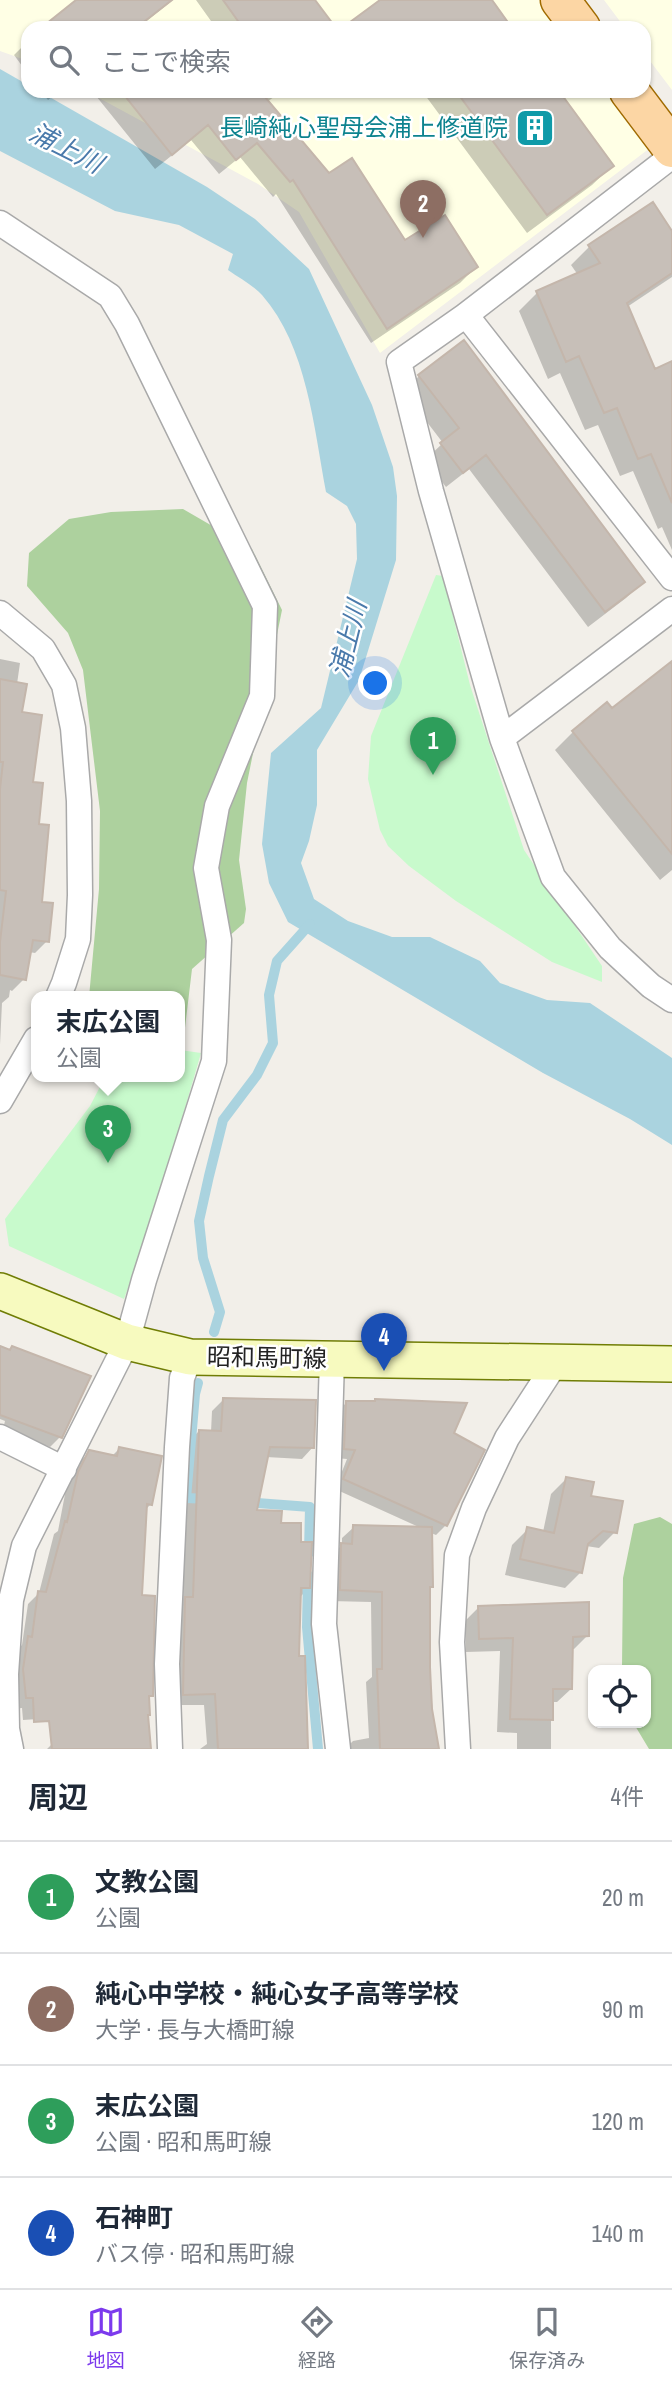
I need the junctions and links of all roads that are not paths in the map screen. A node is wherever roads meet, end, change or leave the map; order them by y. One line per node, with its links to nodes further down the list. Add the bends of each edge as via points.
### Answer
1 (560, 0): 2 (main road)
2 (576, 21)
3 (634, 98): 4 (main road)
4 (672, 148)
5 (672, 156): 7 (street)
6 (0, 223): 17 (street, via 110,296 265,606 262,695 217,806 206,868 219,940 214,1062)
7 (466, 314): 8 (street); 11 (street, via 399,362 430,491)
8 (672, 578)
9 (672, 609): 11 (street)
10 (0, 613): 12 (street, via 43,649 64,685 73,728 79,801 78,939)
11 (502, 738): 13 (street, via 553,877 610,948)
12 (61, 991)
13 (672, 1000)
14 (31, 1048): 15 (street)
15 (0, 1101)
16 (0, 1290): 17 (main road, 昭和馬町線)
17 (127, 1342): 18 (main road, 昭和馬町線); 23 (street)
18 (190, 1357): 19 (main road, 昭和馬町線); 25 (street, via 182,1378 177,1447 167,1664)
19 (332, 1359): 20 (main road, 昭和馬町線); 26 (street, via 324,1624)
20 (557, 1361): 21 (main road, 昭和馬町線); 27 (street, via 507,1438 457,1555 452,1642)
21 (672, 1364)
22 (0, 1437): 23 (street)
23 (64, 1469): 24 (street, via 24,1546 11,1600)
24 (6, 1736)
25 (170, 1749)
26 (338, 1749)
27 (458, 1749)

